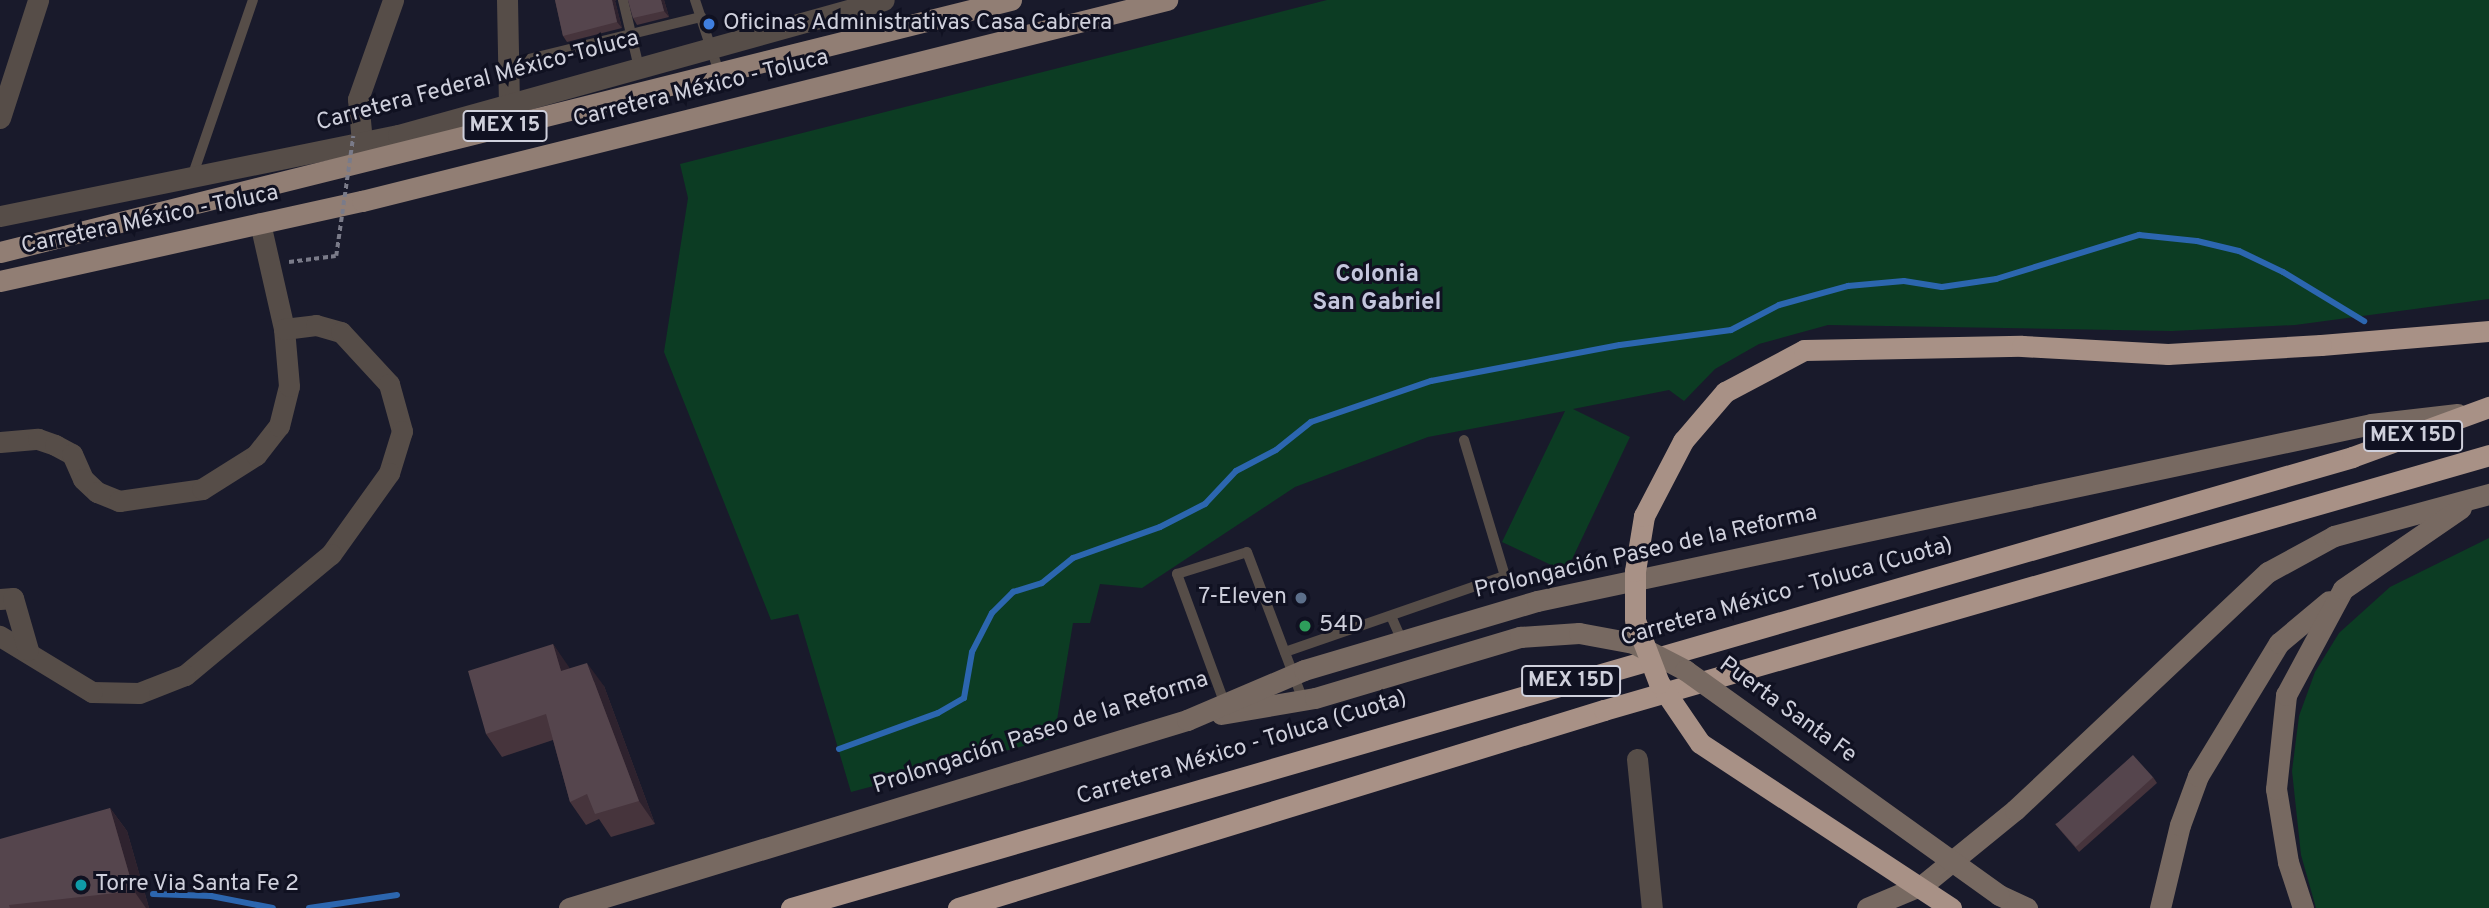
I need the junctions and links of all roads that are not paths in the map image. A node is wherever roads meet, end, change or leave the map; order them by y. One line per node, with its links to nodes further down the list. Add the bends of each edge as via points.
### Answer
1 (38, 0): 19 (street)
2 (253, 0): 21 (lane)
3 (393, 0): 20 (street, via 358,99)
4 (507, 0): 14 (street)
5 (622, 0): 12 (lane)
6 (695, 0): 11 (lane)
7 (884, 0): 10 (street, Carretera Federal México-Toluca)
8 (1011, 0): 16 (main road, Carretera México - Toluca / MEX 15)
9 (1167, 0): 23 (main road, Carretera México - Toluca / MEX 15)
10 (840, 7): 13 (street, Carretera Federal México-Toluca)
11 (701, 16): 12 (lane); 13 (lane)
12 (632, 36): 14 (lane); 15 (lane)
13 (712, 48): 15 (street, Carretera Federal México-Toluca); 16 (lane)
14 (509, 64): 18 (street)
15 (639, 68): 17 (lane); 18 (street, Carretera Federal México-Toluca)
16 (719, 72): 17 (main road, Carretera México - Toluca / MEX 15)
17 (646, 90): 24 (main road, Carretera México - Toluca / MEX 15)
18 (509, 104): 20 (street, Carretera Federal México-Toluca)
19 (0, 118)
20 (357, 139): 21 (street, Carretera Federal México-Toluca)
21 (192, 177): 22 (street, Carretera Federal México-Toluca)
22 (0, 216)
23 (261, 223): 25 (main road, Carretera México - Toluca / MEX 15); 26 (street)
24 (0, 252)
25 (0, 281)
26 (284, 329): 30 (street, via 289,386 279,425 256,455 202,489 119,501 90,486 72,454 55,444 38,439); 38 (street, via 316,325 341,332 389,384 402,431 389,473 331,554 185,675 139,693 92,692)
27 (2489, 331): 49 (highway, bridge, via 2168,354 2022,346 1804,350 1725,392 1683,441 1644,516 1635,570 1635,620 1659,683 1700,743)
28 (2481, 410): 37 (main road, Prolongación Paseo de la Reforma, via 2371,424 1678,570 1537,601); 45 (highway, Carretera México - Toluca (Cuota) / MEX 15D, via 2313,469)
29 (1464, 440): 35 (lane, via 1506,576)
30 (0, 442)
31 (2489, 455): 46 (highway, MEX 15D, via 1604,710)
32 (2482, 496): 33 (main road); 48 (main road, via 2334,536 2268,572 2015,810 1924,884)
33 (2343, 589): 51 (main road, via 2279,643 2228,723 2198,776 2180,825); 52 (main road, via 2286,695 2276,789 2288,862)
34 (0, 599): 38 (street, via 13,598)
35 (1391, 615): 37 (lane); 39 (lane)
36 (0, 636): 38 (street)
37 (1402, 641): 40 (main road, Prolongación Paseo de la Reforma)
38 (28, 650)
39 (1285, 652): 40 (lane); 42 (lane, via 1247,552 1177,574)
40 (1294, 674): 41 (lane); 42 (main road, Prolongación Paseo de la Reforma)
41 (1303, 700): 42 (main road, Puerta Santa Fe); 50 (main road, Puerta Santa Fe, bridge, via 1520,637 1579,633 1633,643 1685,670 1999,895)
42 (1226, 708): 44 (main road, Prolongación Paseo de la Reforma)
43 (1637, 759): 47 (street)
44 (569, 908)
45 (791, 908)
46 (958, 908)
47 (1652, 908)
48 (1867, 908)
49 (1951, 908)
50 (2027, 908)
51 (2160, 908)
52 (2303, 908)

